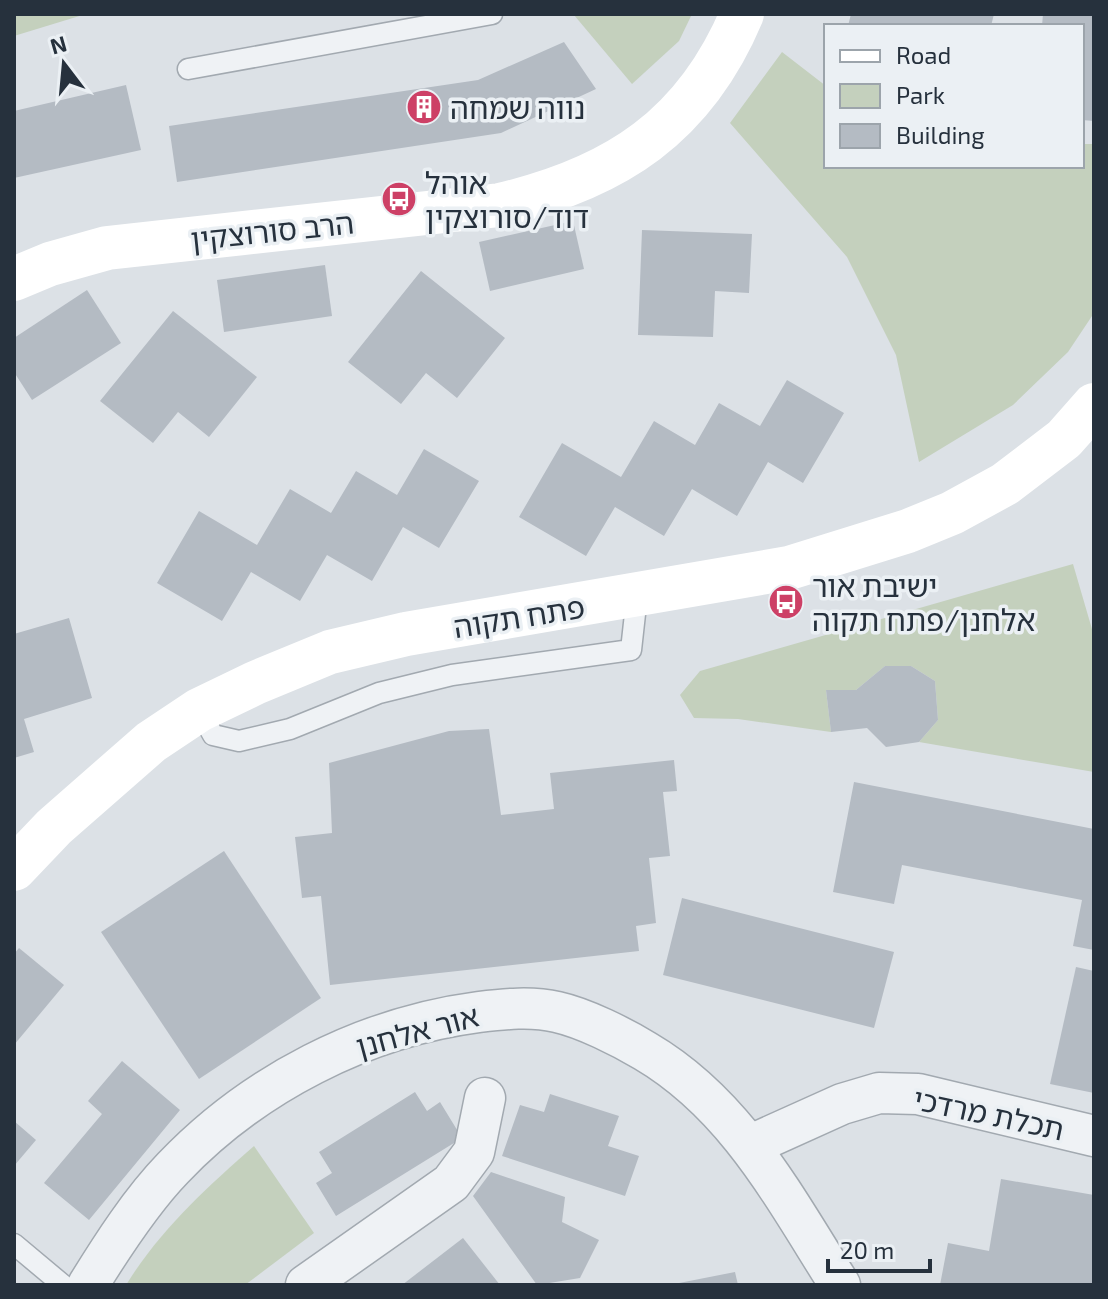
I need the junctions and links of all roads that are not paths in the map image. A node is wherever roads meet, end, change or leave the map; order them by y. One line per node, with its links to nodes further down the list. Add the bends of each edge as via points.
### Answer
1 (492, 14): 3 (lane)
2 (742, 14): 4 (street, הרב סורוצקין, via 692,102 638,149 543,195 500,205 107,248)
3 (188, 69)
4 (14, 279)
5 (1094, 405): 6 (street, פתח תקוה, via 1064,439 1005,484 908,531 789,568 406,634 330,652 199,710 151,742)
6 (14, 869)
7 (485, 1098): 13 (street, via 474,1152 451,1183)
8 (1094, 1136): 9 (street, תכלת מרדכי, via 918,1094 879,1093)
9 (751, 1145): 12 (street, אור אלחנן, via 695,1088 646,1052 603,1031 558,1012 515,1008 456,1015 340,1051 274,1086 216,1127 171,1169); 14 (street, אור אלחנן)
10 (14, 1244): 11 (lane)
11 (63, 1285)
12 (88, 1285)
13 (306, 1285)
14 (840, 1285)

